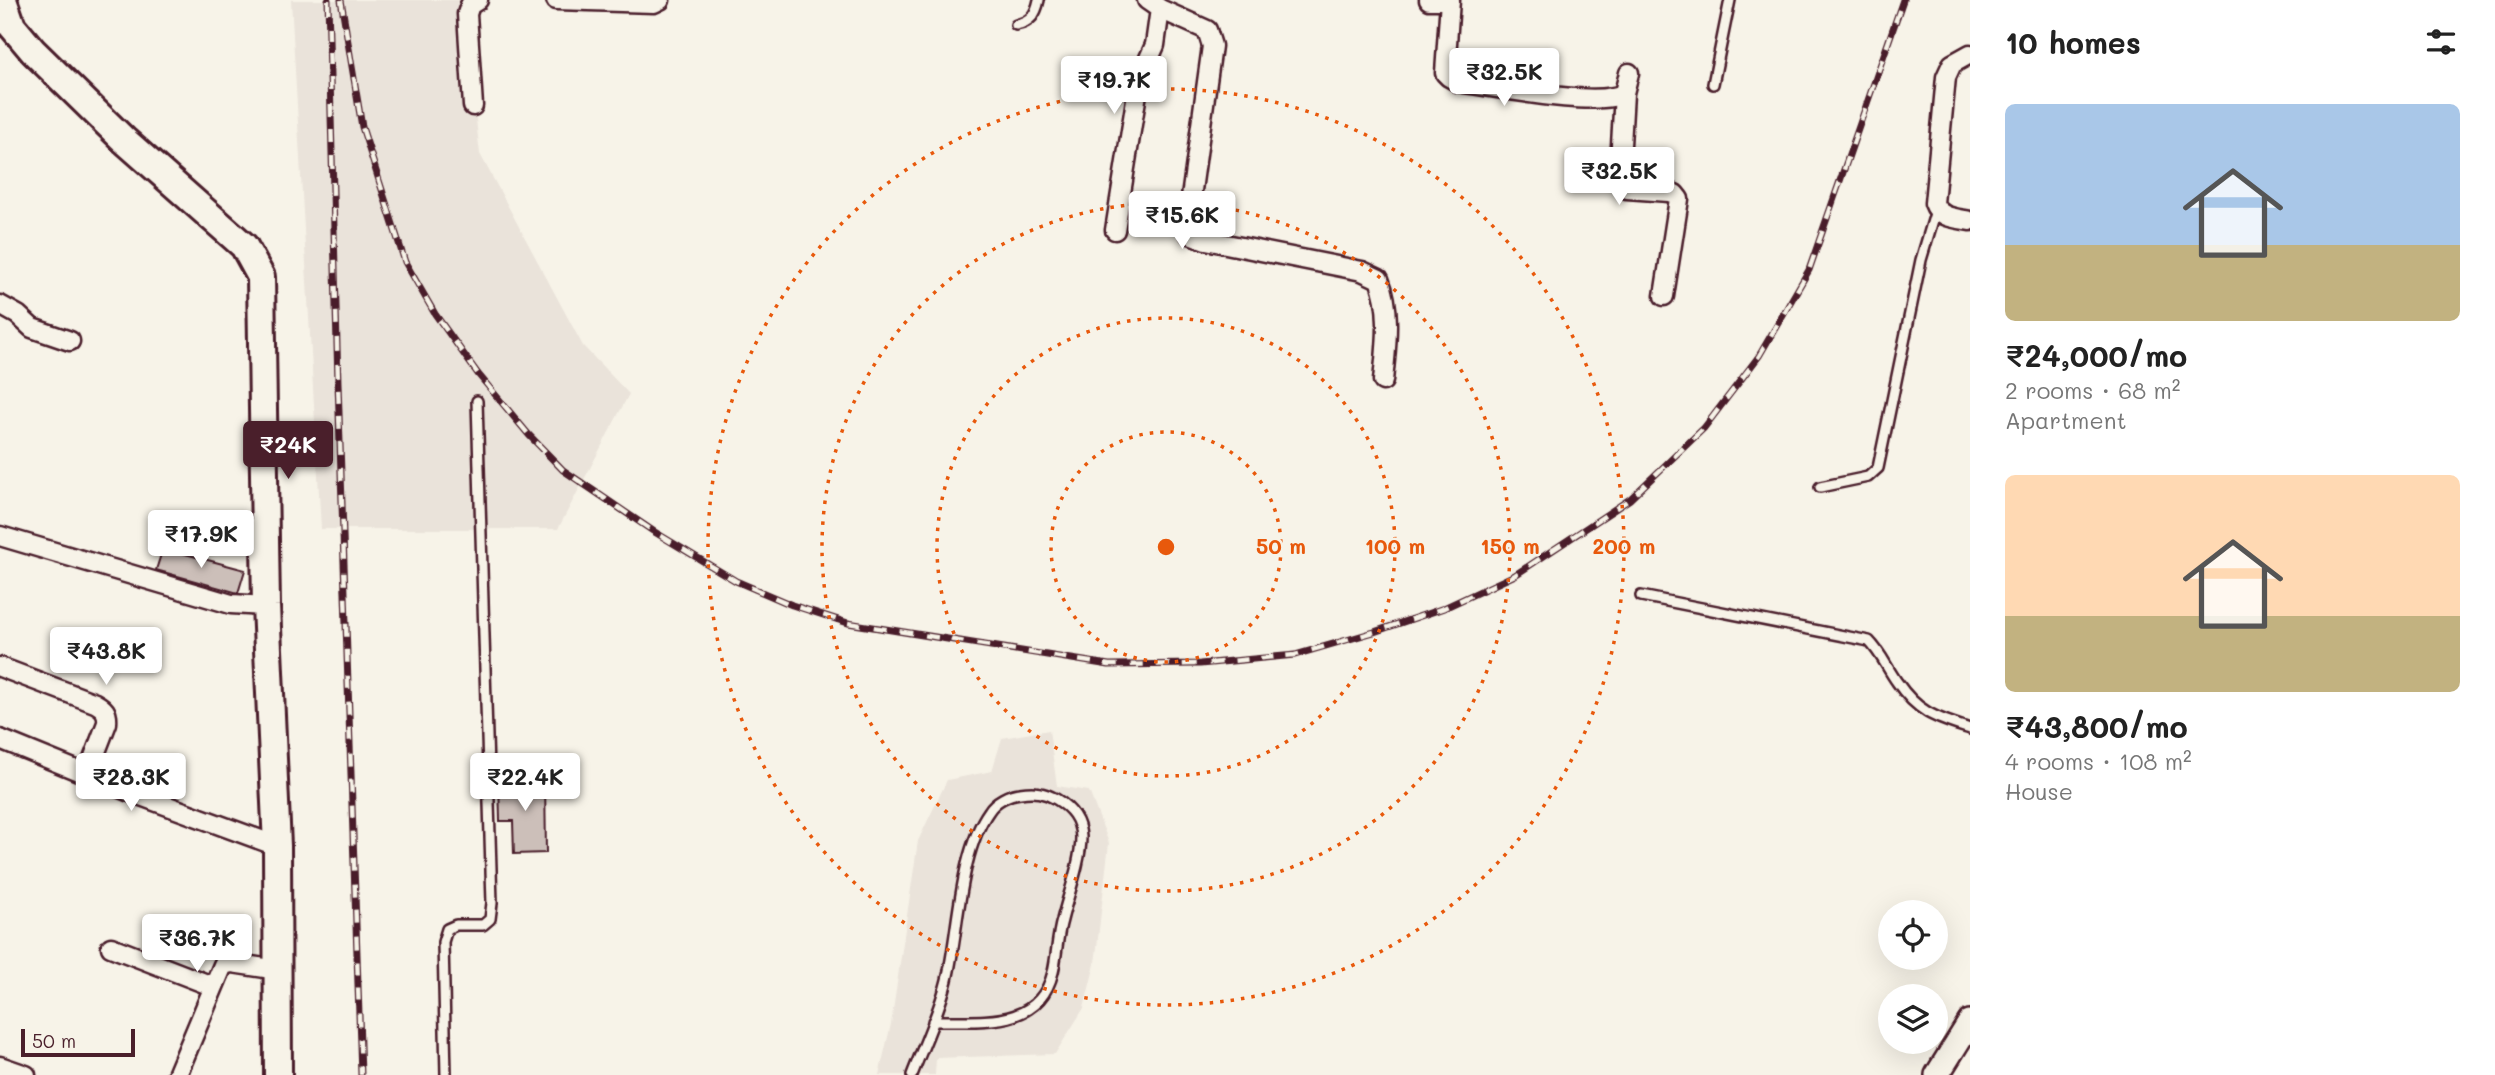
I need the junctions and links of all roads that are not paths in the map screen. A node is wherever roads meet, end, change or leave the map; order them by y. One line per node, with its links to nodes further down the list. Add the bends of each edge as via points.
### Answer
1 (3, 0): 28 (main road, via 12,26 33,51 124,140 244,246 261,277)
2 (478, 0): 16 (street, via 467,9)
3 (556, 0): 4 (street)
4 (660, 0)
5 (1039, 0): 11 (lane, via 1032,18)
6 (1429, 0): 7 (street)
7 (1441, 0)
8 (1450, 0): 15 (street, via 1446,73 1458,82 1564,97 1610,98)
9 (1730, 0): 14 (lane)
10 (1154, 4): 19 (street, via 1155,45 1139,81); 23 (street, via 1207,30 1212,46 1188,219 1191,234 1362,271 1379,279 1387,322)
11 (1016, 25)
12 (1970, 54): 17 (street, via 1952,64 1946,77)
13 (1629, 73): 15 (street)
14 (1713, 84)
15 (1624, 93): 20 (street, via 1622,186 1670,192 1679,199)
16 (473, 106)
17 (1936, 210): 18 (street); 25 (lane, via 1921,260 1878,468 1868,477)
18 (1970, 221)
19 (1115, 230)
20 (1664, 296)
21 (0, 305): 22 (street, via 32,328)
22 (70, 341)
23 (1384, 381)
24 (477, 401): 43 (lane, via 492,903 490,919 484,925 456,925 447,929 443,943)
25 (1820, 487)
26 (0, 536): 28 (street, via 231,604)
27 (1641, 596): 30 (lane, via 1869,641 1918,708)
28 (266, 606): 33 (main road)
29 (0, 667): 32 (street, via 105,710 107,723)
30 (1970, 729)
31 (0, 739): 32 (street)
32 (87, 775): 33 (street)
33 (277, 846): 35 (main road)
34 (111, 947): 36 (street)
35 (278, 970): 36 (street, via 227,963); 42 (main road)
36 (212, 986): 41 (street)
37 (933, 1021): 37 (lane, via 1013,1016 1027,1012 1043,997 1053,973 1081,842 1075,815 1048,794 1015,793 989,811 970,852 951,962); 44 (lane)
38 (1970, 1022): 45 (street)
39 (0, 1066): 40 (street)
40 (26, 1075)
41 (177, 1075)
42 (278, 1075)
43 (446, 1075)
44 (912, 1075)
45 (1937, 1075)

